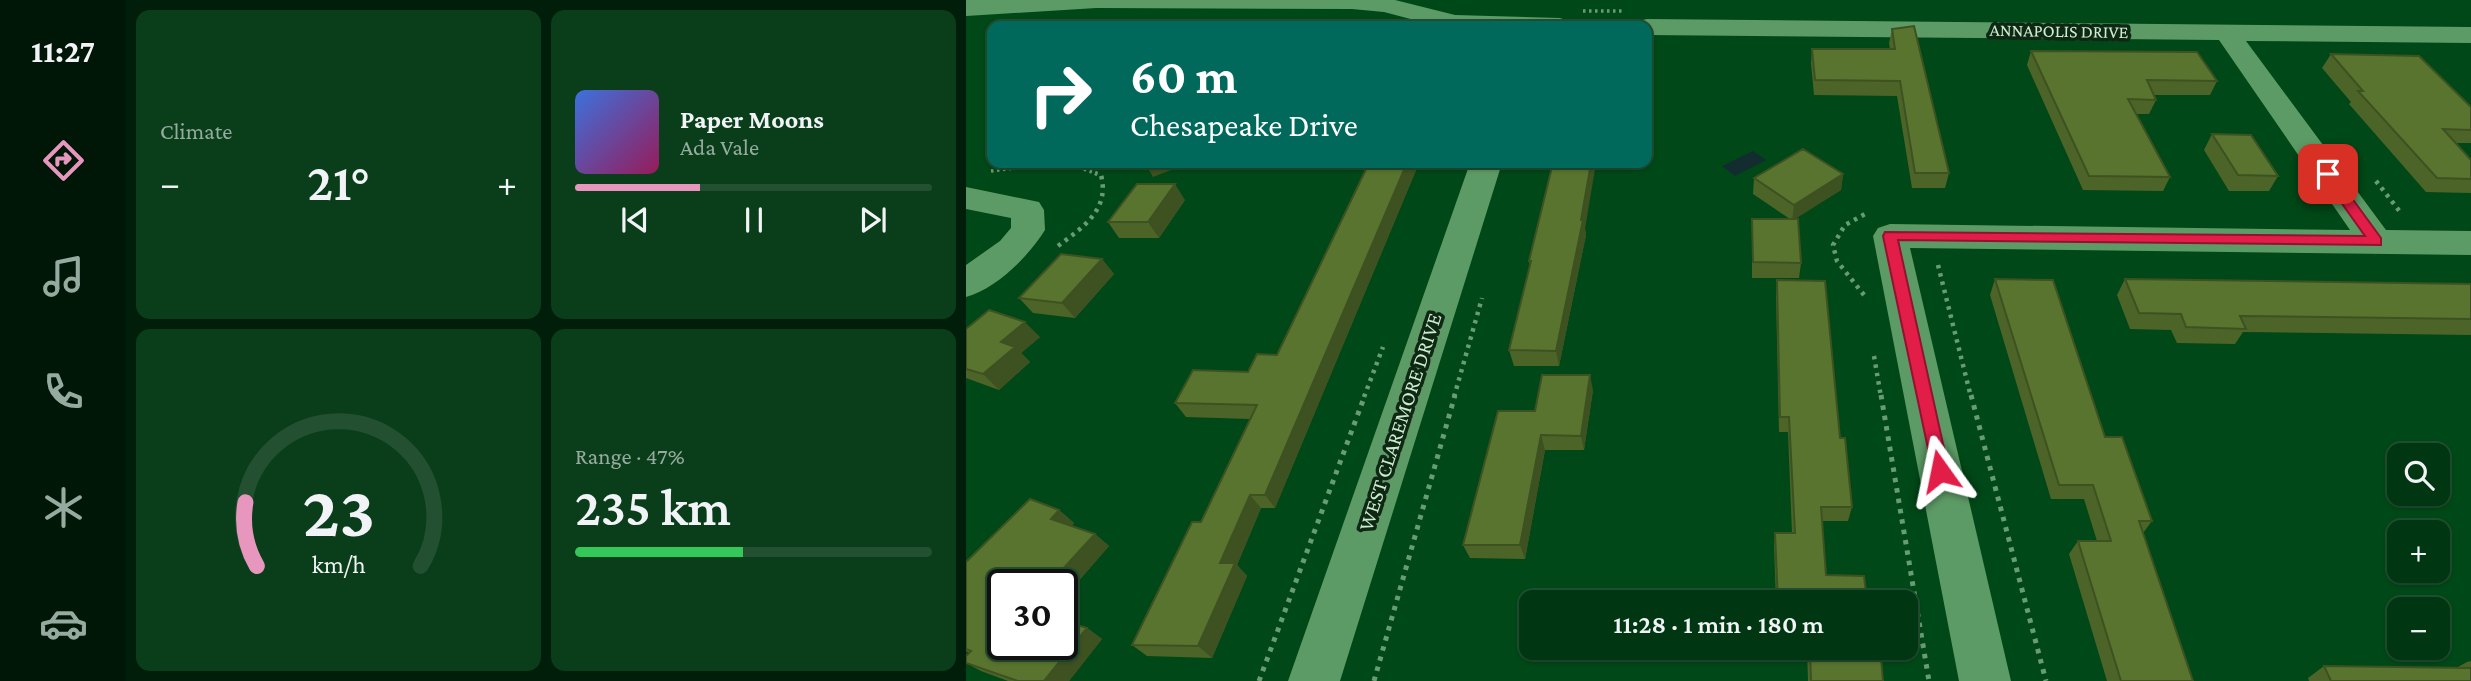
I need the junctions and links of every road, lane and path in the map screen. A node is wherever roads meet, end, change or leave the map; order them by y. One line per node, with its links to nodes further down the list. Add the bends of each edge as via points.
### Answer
1 (1540, 0): 4 (street)
2 (966, 8): 3 (street, via 1096,1 1352,2 1385,5)
3 (1447, 21)
4 (1533, 21)
5 (1652, 27): 6 (street, ANNAPOLIS DRIVE)
6 (2226, 33): 7 (street, ANNAPOLIS DRIVE); 14 (street)
7 (2471, 35)
8 (1016, 168): 10 (path)
9 (1484, 168): 21 (street, WEST CLAREMORE DRIVE)
10 (985, 172)
11 (2370, 173): 13 (path)
12 (966, 198): 17 (street, via 1027,210 1028,230 1012,249)
13 (2403, 215)
14 (2376, 241): 15 (street); 23 (street, via 1890,236)
15 (2471, 243)
16 (1951, 263): 24 (path, via 1938,262)
17 (966, 284)
18 (1483, 296): 22 (path)
19 (1384, 344): 20 (path)
20 (1259, 681)
21 (1314, 681)
22 (1374, 681)
23 (1985, 681)
24 (2046, 681)

